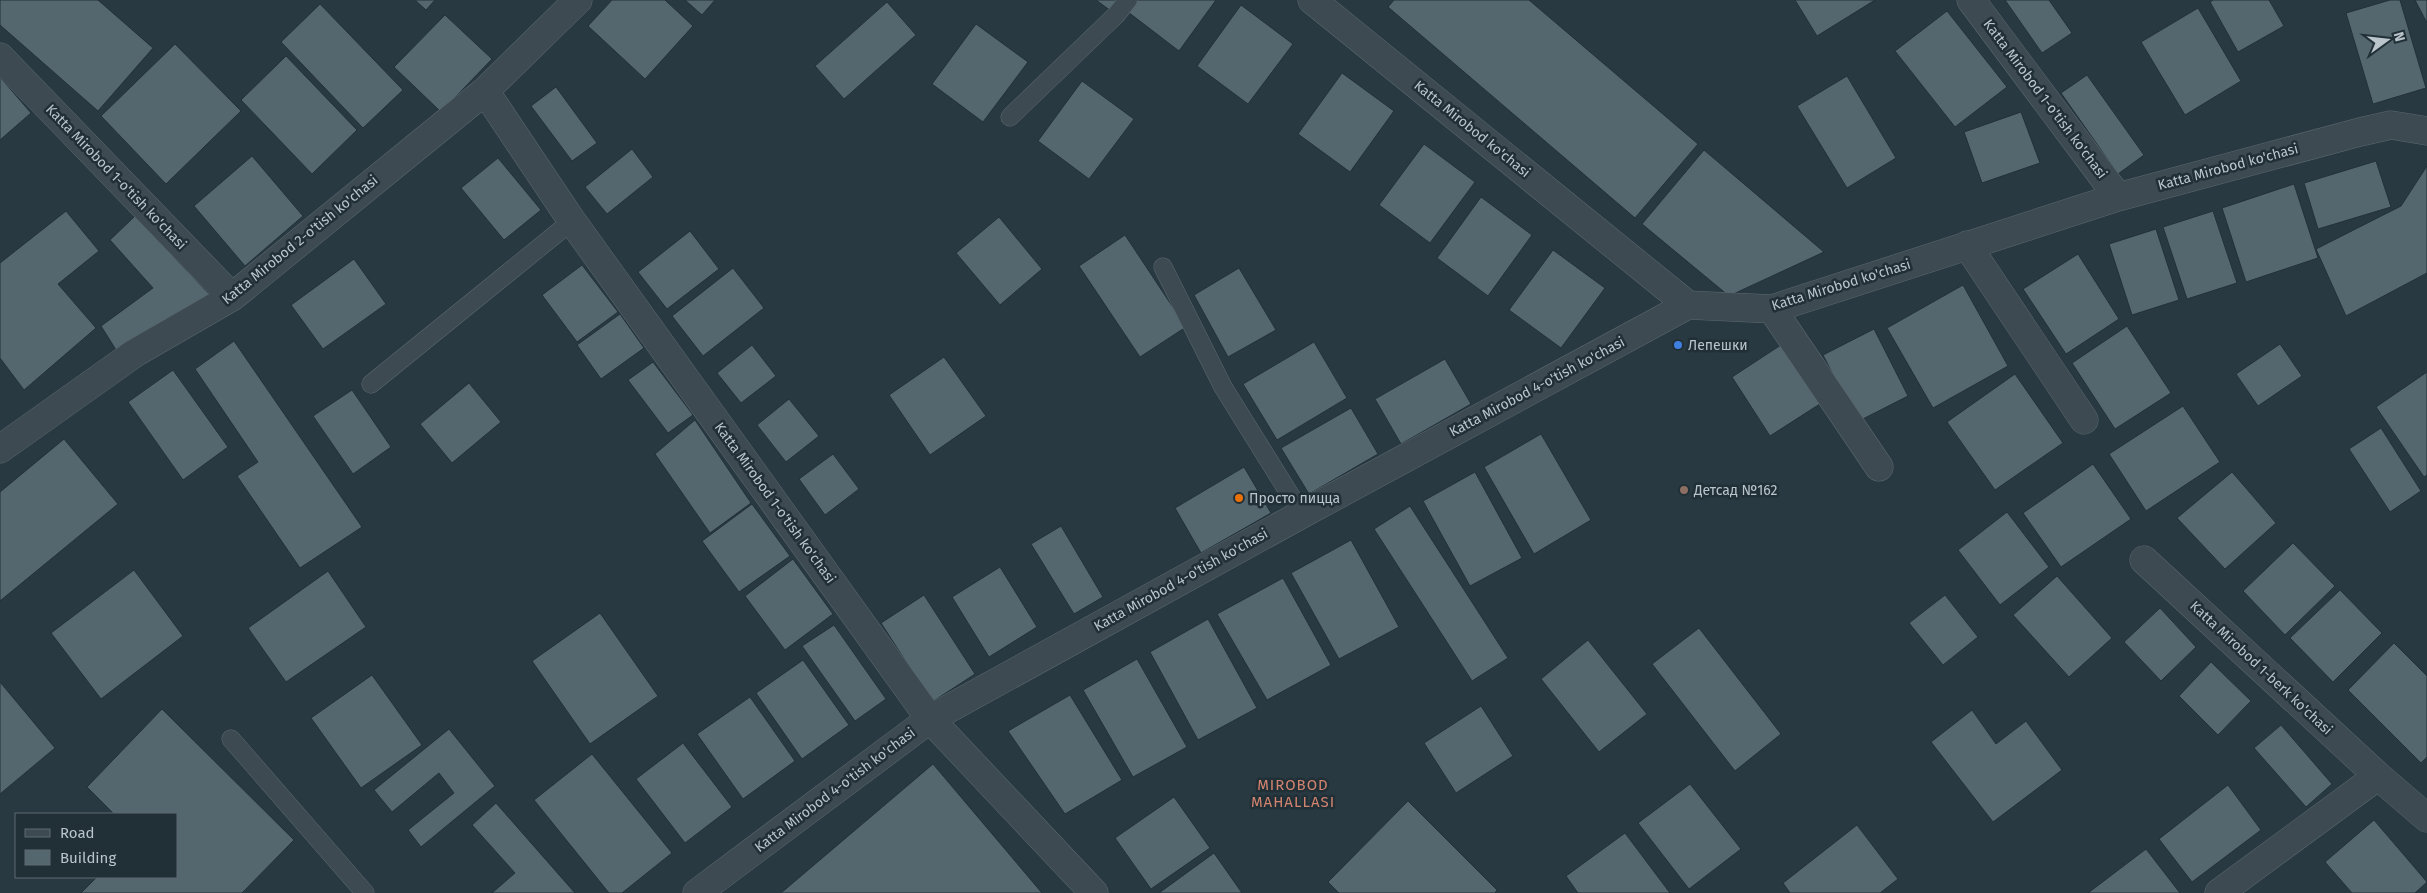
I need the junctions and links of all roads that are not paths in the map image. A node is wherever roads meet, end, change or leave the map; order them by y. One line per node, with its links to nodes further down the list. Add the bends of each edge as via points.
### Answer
1 (578, 0): 6 (street, Katta Mirobod 2-o'tish ko'chasi)
2 (1128, 0): 7 (lane)
3 (1312, 0): 14 (street, Katta Mirobod ko'chasi)
4 (1971, 0): 9 (street, Katta Mirobod 1-o'tish ko'chasi)
5 (0, 57): 13 (street, Katta Mirobod 1-o'tish ko'chasi)
6 (485, 90): 10 (street, Katta Mirobod 1-o'tish ko'chasi); 13 (street, Katta Mirobod 2-o'tish ko'chasi)
7 (1010, 117)
8 (2427, 131): 9 (street, Katta Mirobod ko'chasi, via 2391,126 2360,132)
9 (2118, 197): 11 (street, Katta Mirobod ko'chasi)
10 (572, 221): 16 (lane); 22 (street, Katta Mirobod 1-o'tish ko'chasi)
11 (1967, 245): 15 (street, Katta Mirobod ko'chasi); 17 (street)
12 (1163, 267): 20 (lane, via 1223,387)
13 (232, 297): 18 (street, Katta Mirobod 2-o'tish ko'chasi, via 135,353)
14 (1688, 305): 15 (street, Katta Mirobod ko'chasi); 20 (street, Katta Mirobod 4-o'tish ko'chasi)
15 (1772, 310): 19 (street)
16 (371, 384)
17 (2084, 420)
18 (0, 449)
19 (1878, 467)
20 (1302, 514): 22 (street, Katta Mirobod 4-o'tish ko'chasi)
21 (2144, 560): 24 (street, Katta Mirobod 1-berk ko'chasi)
22 (930, 719): 27 (street, Katta Mirobod 4-o'tish ko'chasi); 28 (street, Katta Mirobod 1-o'tish ko'chasi)
23 (231, 739): 26 (lane)
24 (2378, 776): 25 (street, Katta Mirobod 1-berk ko'chasi); 29 (street)
25 (2427, 818)
26 (365, 893)
27 (697, 893)
28 (1094, 893)
29 (2219, 893)

